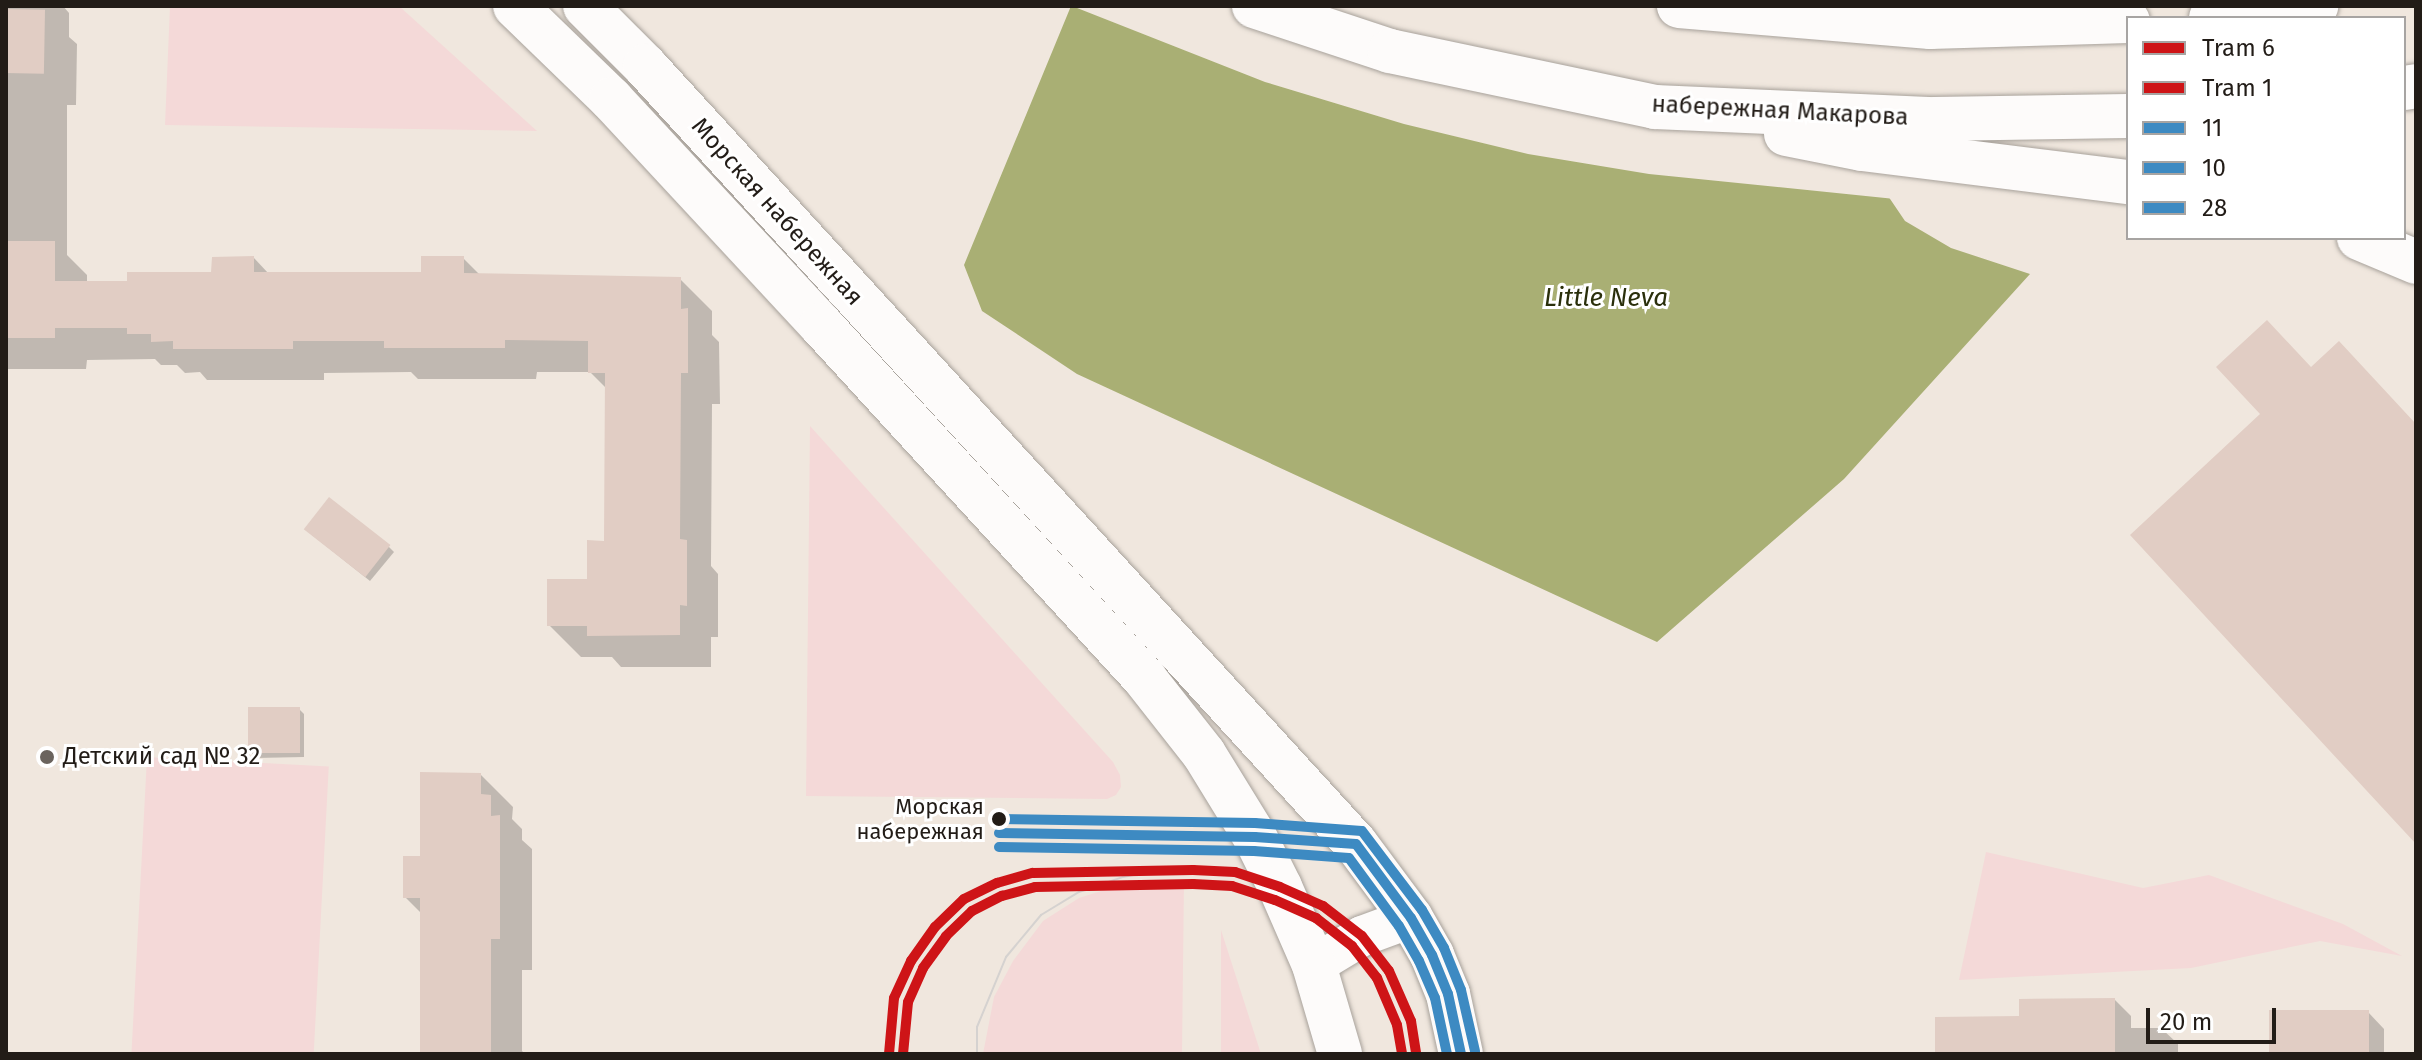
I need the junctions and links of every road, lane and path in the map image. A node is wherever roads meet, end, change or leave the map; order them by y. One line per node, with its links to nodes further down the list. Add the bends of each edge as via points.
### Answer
1 (515, 6): 14 (main road, Морская набережная, via 611,99 1145,679 1204,754 1255,837)
2 (585, 6): 13 (main road, Морская набережная, via 1356,844)
3 (1254, 6): 8 (main road, набережная Макарова, via 1390,51)
4 (1679, 6): 7 (main road, via 1930,27)
5 (2316, 6): 6 (main road)
6 (2228, 16)
7 (2126, 21)
8 (1655, 107): 9 (main road, набережная Макарова, via 1934,119); 10 (main road, via 1862,149)
9 (2126, 116)
10 (2126, 182)
11 (2364, 240): 12 (main road)
12 (2416, 262)
13 (1411, 918): 14 (street, via 1362,936); 16 (main road, Морская набережная, via 1448,994)
14 (1314, 965): 15 (main road, Морская набережная)
15 (1340, 1054)
16 (1461, 1054)

